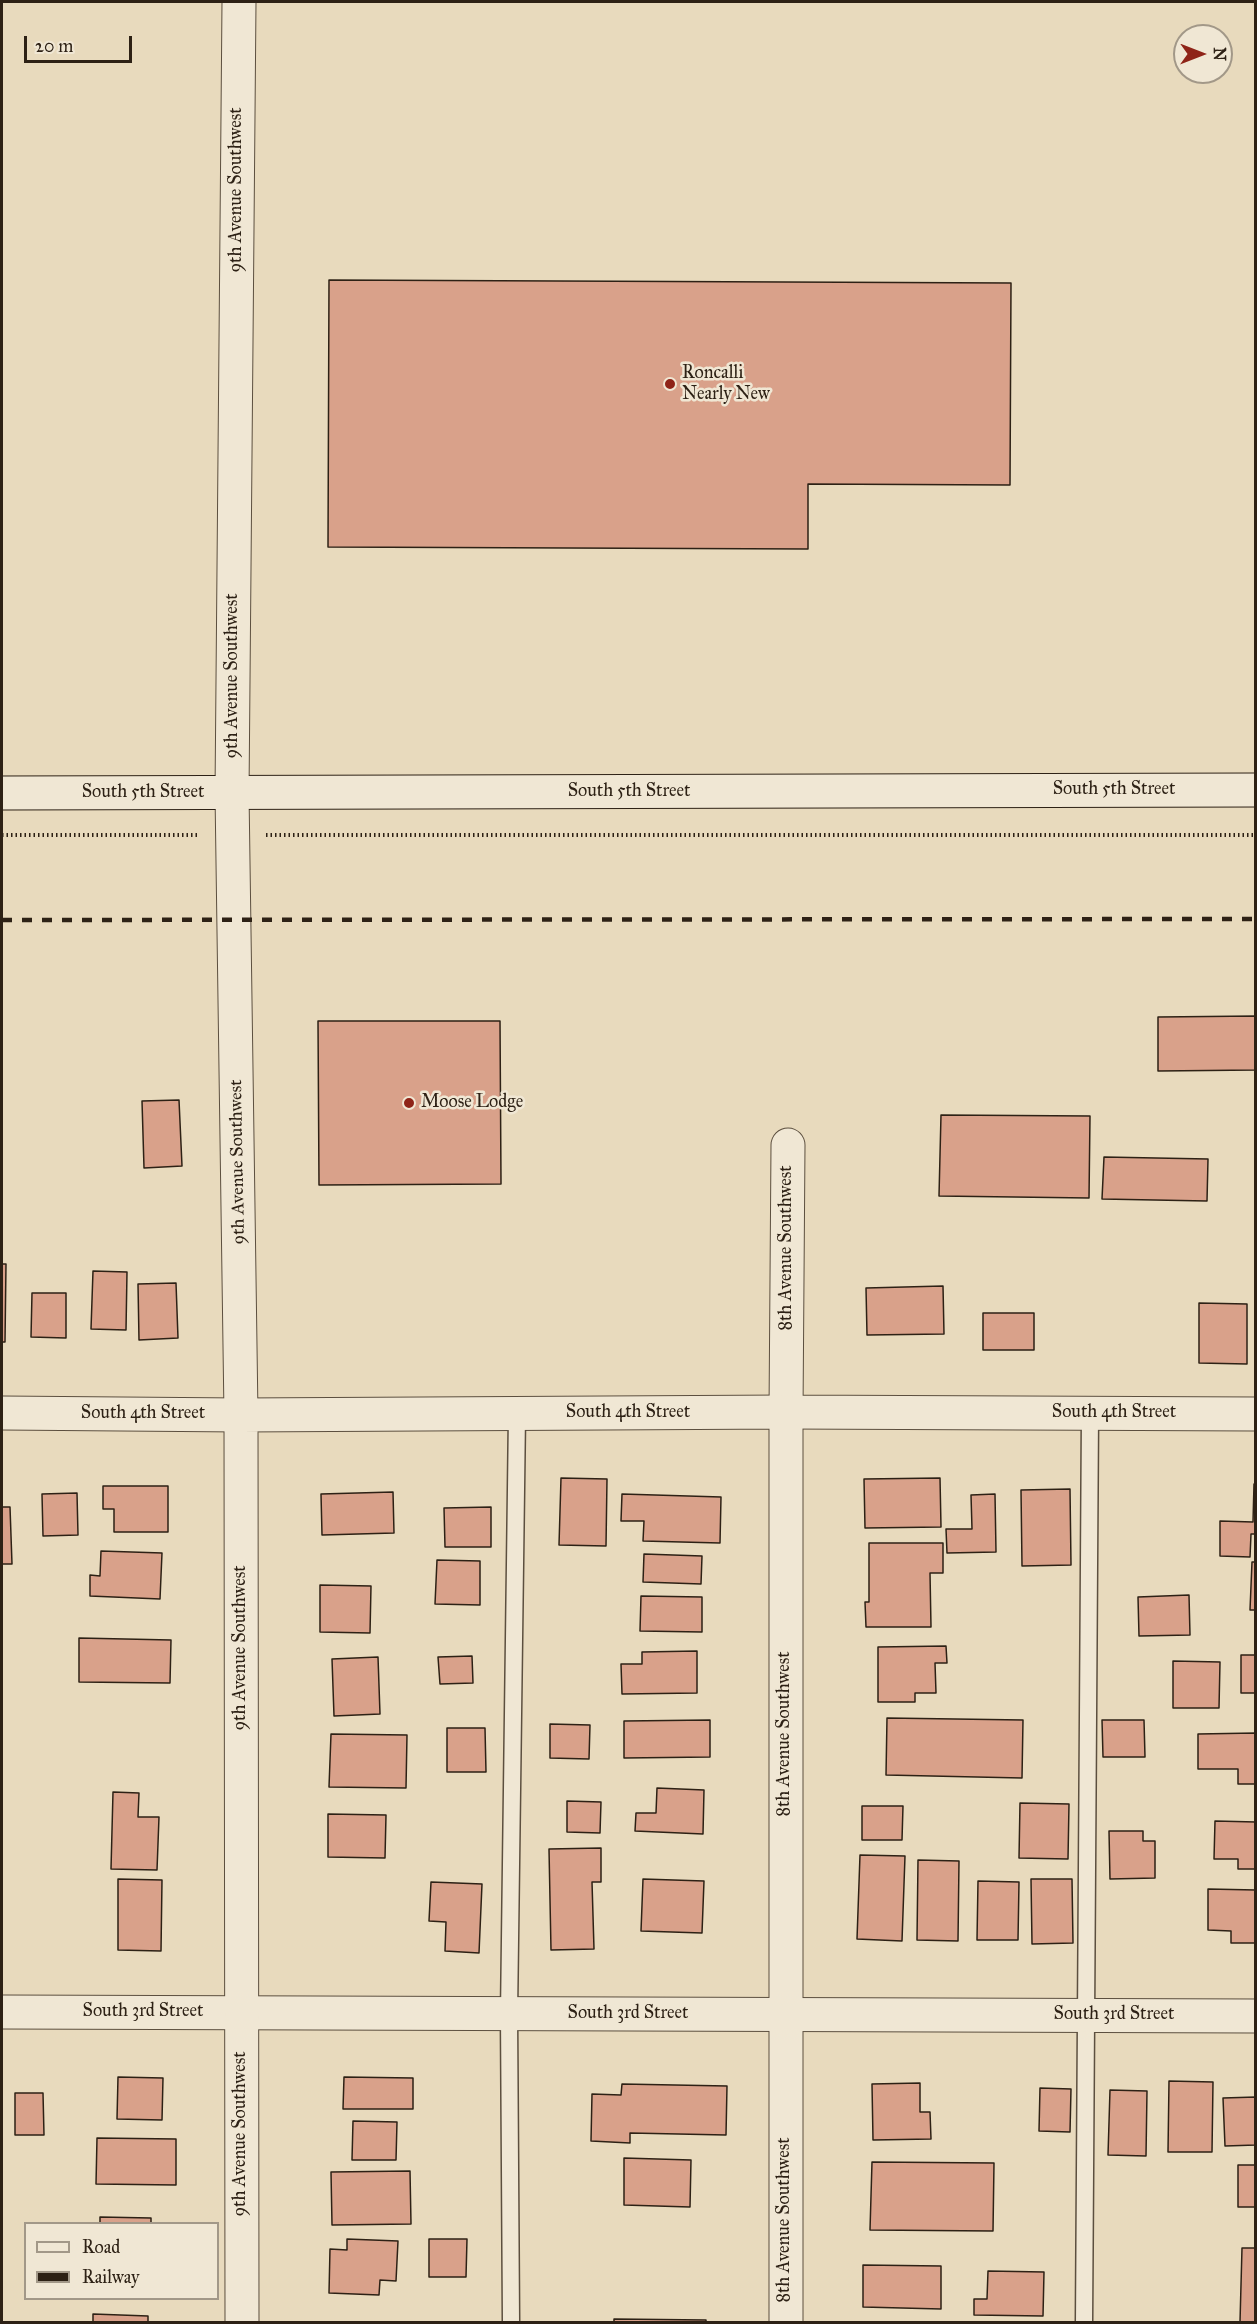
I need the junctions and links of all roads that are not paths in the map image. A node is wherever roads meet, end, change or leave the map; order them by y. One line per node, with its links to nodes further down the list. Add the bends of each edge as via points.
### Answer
1 (238, 2): 4 (street, 9th Avenue Southwest)
2 (1256, 790): 4 (street, South 5th Street)
3 (2, 793): 4 (street, South 5th Street)
4 (232, 793): 11 (street, 9th Avenue Southwest)
5 (788, 1145): 6 (street, 8th Avenue Southwest)
6 (786, 1412): 8 (street, South 4th Street); 9 (street, South 4th Street); 15 (street, 8th Avenue Southwest)
7 (2, 1413): 11 (street, South 4th Street)
8 (1090, 1413): 10 (street, South 4th Street); 16 (lane)
9 (517, 1414): 11 (street, South 4th Street); 14 (lane)
10 (1256, 1414)
11 (241, 1415): 13 (street, 9th Avenue Southwest)
12 (2, 2012): 13 (street, South 3rd Street)
13 (241, 2012): 14 (street, South 3rd Street); 18 (street, 9th Avenue Southwest)
14 (509, 2014): 15 (street, South 3rd Street); 19 (lane)
15 (785, 2015): 16 (street, South 3rd Street); 20 (street, 8th Avenue Southwest)
16 (1086, 2015): 17 (street, South 3rd Street); 21 (lane)
17 (1256, 2016)
18 (242, 2322)
19 (511, 2322)
20 (786, 2322)
21 (1084, 2322)

